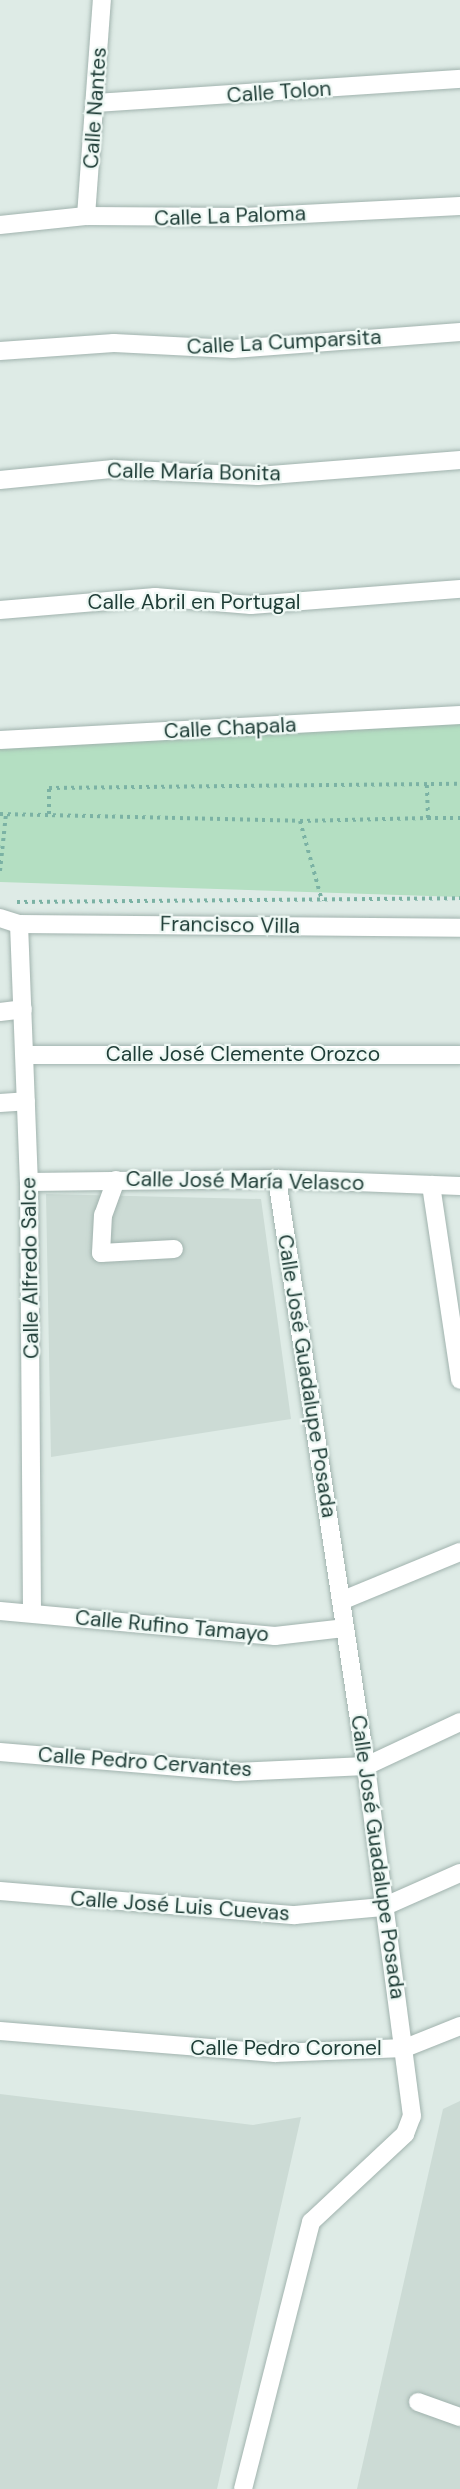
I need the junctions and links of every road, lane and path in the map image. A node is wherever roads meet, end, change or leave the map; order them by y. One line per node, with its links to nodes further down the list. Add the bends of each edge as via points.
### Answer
1 (102, 0): 3 (street, Calle Nantes)
2 (460, 79): 3 (street, Calle Tolon)
3 (97, 103): 5 (street, Calle Nantes)
4 (460, 206): 5 (street, Calle La Paloma, via 244,218)
5 (86, 216): 6 (street, Calle La Paloma)
6 (0, 225)
7 (460, 332): 8 (street, Calle La Cumparsita, via 232,349 114,343)
8 (0, 351)
9 (460, 460): 10 (street, Calle María Bonita, via 258,476 113,469)
10 (0, 480)
11 (460, 589): 12 (street, Calle Abril en Portugal, via 251,605 155,597)
12 (0, 610)
13 (460, 715): 14 (street, Calle Chapala)
14 (0, 740)
15 (460, 783): 16 (path)
16 (427, 784): 19 (path, via 49,788); 20 (path)
17 (0, 814): 18 (path)
18 (6, 814): 19 (path); 23 (path)
19 (49, 814): 22 (path)
20 (428, 818): 21 (path); 22 (path)
21 (460, 818)
22 (300, 821): 26 (path)
23 (0, 871)
24 (460, 898): 26 (path)
25 (12, 902): 26 (path)
26 (322, 902)
27 (0, 918): 28 (street, Francisco Villa)
28 (19, 924): 29 (street, Francisco Villa); 30 (street, Calle Alfredo Salce)
29 (460, 928)
30 (23, 1009): 31 (street); 32 (street, Calle Alfredo Salce)
31 (0, 1012)
32 (25, 1055): 33 (street, Calle José Clemente Orozco); 34 (street, Calle Alfredo Salce)
33 (460, 1055)
34 (26, 1101): 35 (street); 38 (street, Calle Alfredo Salce)
35 (0, 1103)
36 (277, 1179): 37 (street, Calle José María Velasco); 39 (street, Calle José María Velasco); 44 (street, Calle José Guadalupe Posada)
37 (116, 1180): 38 (street, Calle José María Velasco); 41 (street, via 103,1215 101,1253)
38 (29, 1182): 46 (street, Calle Alfredo Salce)
39 (431, 1185): 40 (street, Calle José María Velasco); 42 (street)
40 (460, 1186)
41 (174, 1249)
42 (460, 1373)
43 (460, 1552): 44 (street)
44 (341, 1601): 47 (street, Calle José Guadalupe Posada)
45 (0, 1611): 46 (street, Calle Rufino Tamayo)
46 (32, 1611): 47 (street, Calle Rufino Tamayo, via 255,1635)
47 (344, 1628): 50 (street, Calle José Guadalupe Posada)
48 (460, 1722): 50 (street, Calle Pedro Cervantes)
49 (0, 1752): 50 (street, Calle Pedro Cervantes, via 236,1772)
50 (366, 1766): 53 (street, Calle José Guadalupe Posada)
51 (460, 1873): 53 (street, Calle José Luis Cuevas)
52 (0, 1891): 53 (street, Calle José Luis Cuevas, via 263,1915)
53 (383, 1907): 56 (street, Calle José Guadalupe Posada)
54 (460, 2026): 56 (street, Calle Pedro Coronel)
55 (0, 2031): 56 (street, Calle Pedro Coronel, via 228,2052)
56 (405, 2048): 59 (street, Calle José Guadalupe Posada, via 408,2128 311,2222)
57 (418, 2402): 58 (street)
58 (460, 2417)
59 (243, 2489)

